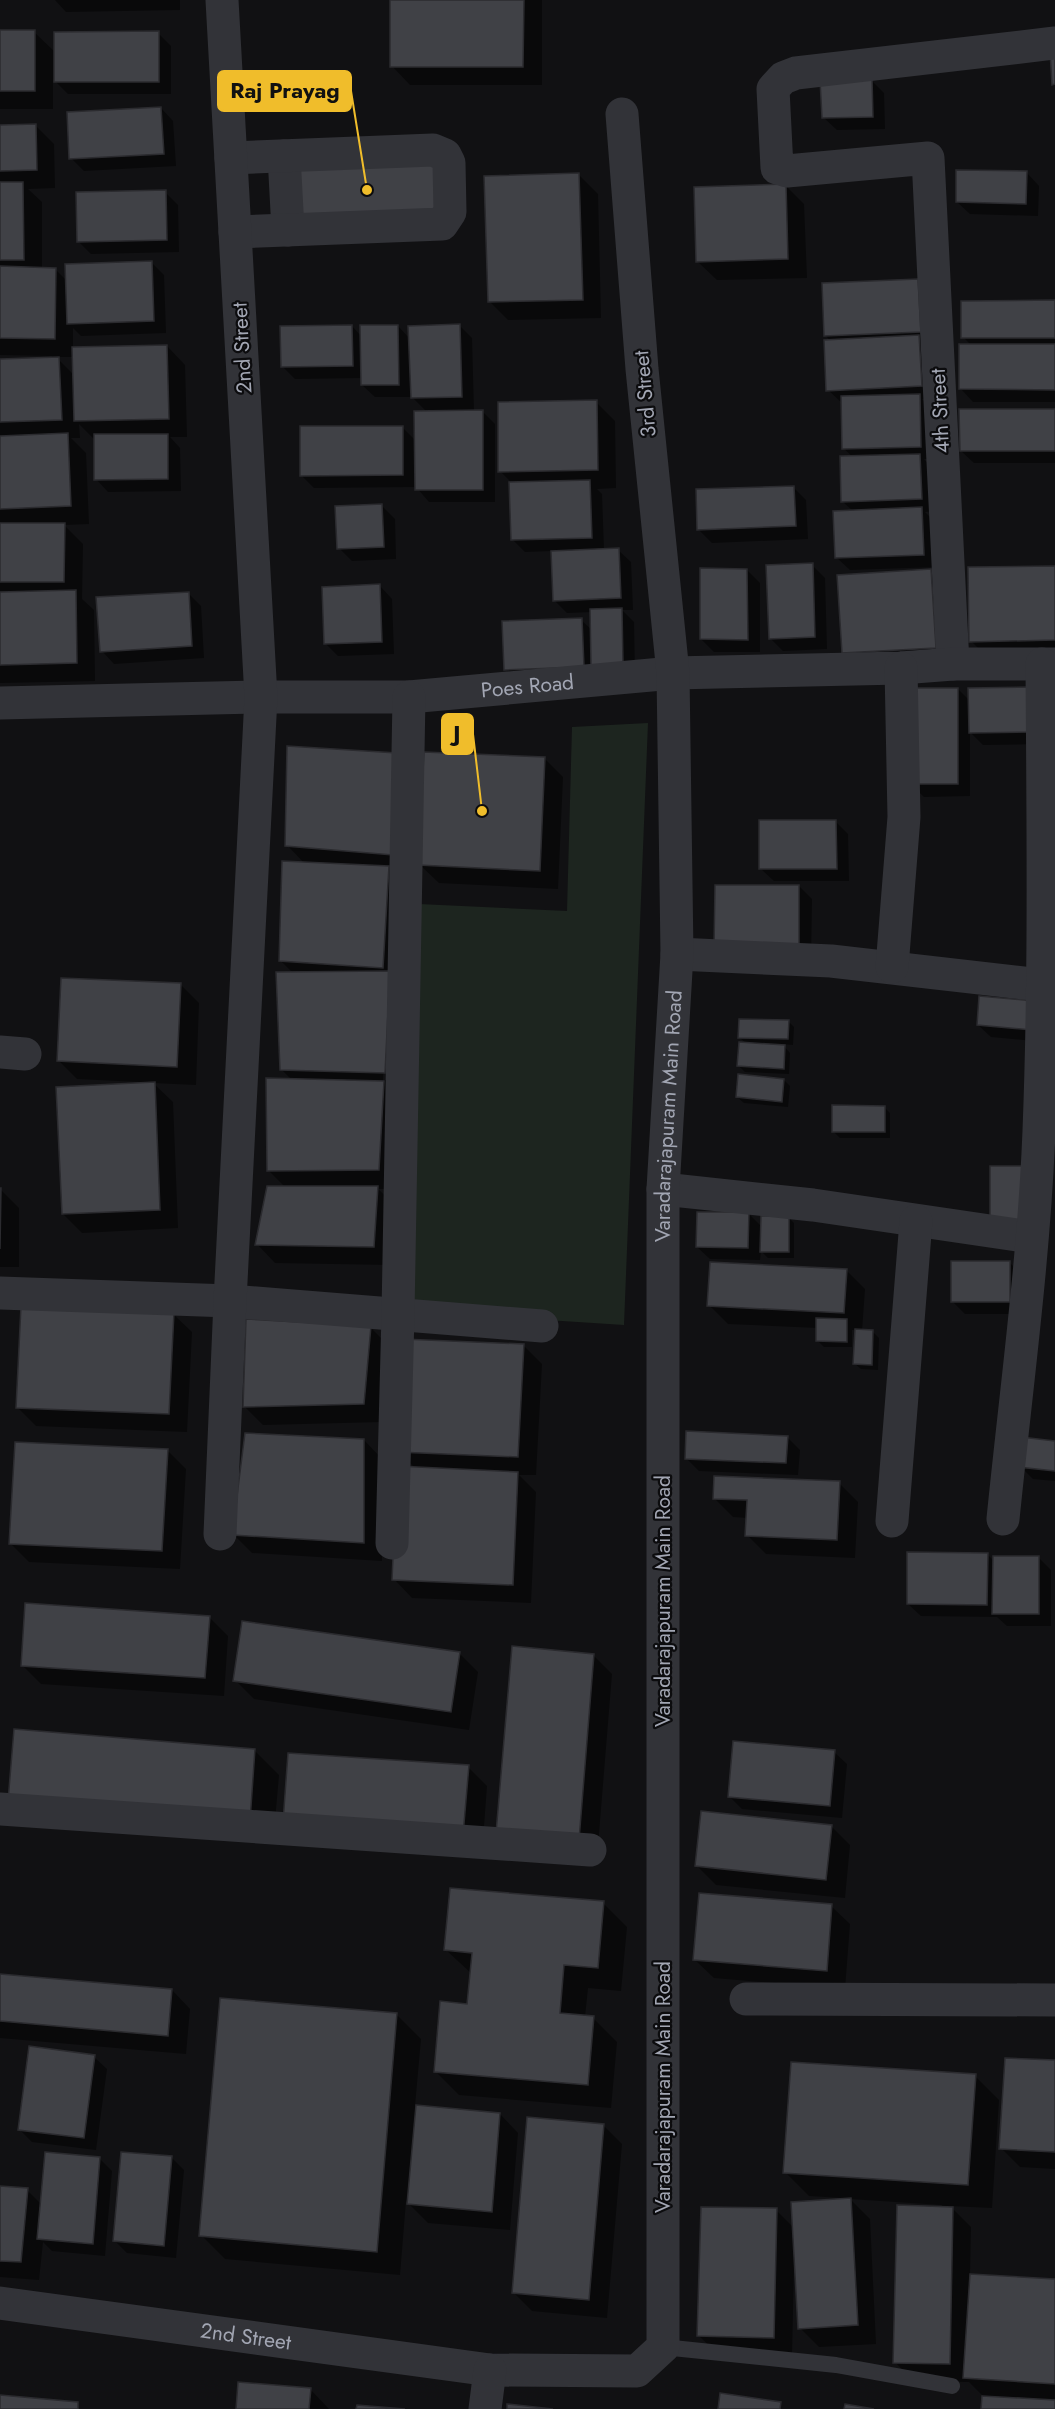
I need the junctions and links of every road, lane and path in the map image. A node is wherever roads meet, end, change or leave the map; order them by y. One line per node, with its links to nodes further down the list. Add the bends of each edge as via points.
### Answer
1 (222, 0): 5 (street, 2nd Street)
2 (1055, 43): 8 (street, 4th Street, via 796,73 783,78 773,89 777,168 787,171 928,158)
3 (622, 114): 11 (street, 3rd Street, via 642,369)
4 (284, 156): 5 (street); 6 (street); 6 (street, via 433,150 445,155 449,163 450,212 442,224)
5 (231, 158): 7 (street, 2nd Street)
6 (288, 230): 7 (street)
7 (235, 232): 12 (street, 2nd Street)
8 (952, 664): 9 (street, Poes Road); 10 (street, Poes Road)
9 (1048, 664): 17 (street)
10 (902, 668): 11 (street, Poes Road); 16 (street, via 904,817)
11 (673, 673): 13 (street, Poes Road); 15 (street, Varadarajapuram Main Road)
12 (261, 697): 13 (street, Poes Road); 14 (street, Poes Road); 22 (street, 2nd Street)
13 (409, 697): 23 (street)
14 (0, 703)
15 (677, 954): 16 (street); 18 (street, Varadarajapuram Main Road)
16 (892, 967): 17 (street)
17 (1041, 984): 20 (street, via 1039,1131)
18 (663, 1189): 19 (street); 34 (street, Varadarajapuram Main Road)
19 (916, 1221): 20 (street); 26 (street)
20 (1031, 1237): 25 (street)
21 (0, 1293): 22 (street)
22 (230, 1301): 23 (street); 27 (street, 2nd Street)
23 (398, 1314): 24 (street); 28 (street)
24 (542, 1326)
25 (1003, 1519)
26 (892, 1521)
27 (220, 1534)
28 (392, 1543)
29 (0, 1809): 30 (street)
30 (590, 1850)
31 (746, 1999): 32 (street)
32 (1055, 2000)
33 (0, 2303): 35 (street, 2nd Street)
34 (663, 2348): 35 (street, via 637,2371); 36 (lane, via 836,2365)
35 (490, 2370): 37 (street)
36 (952, 2386)
37 (485, 2409)

